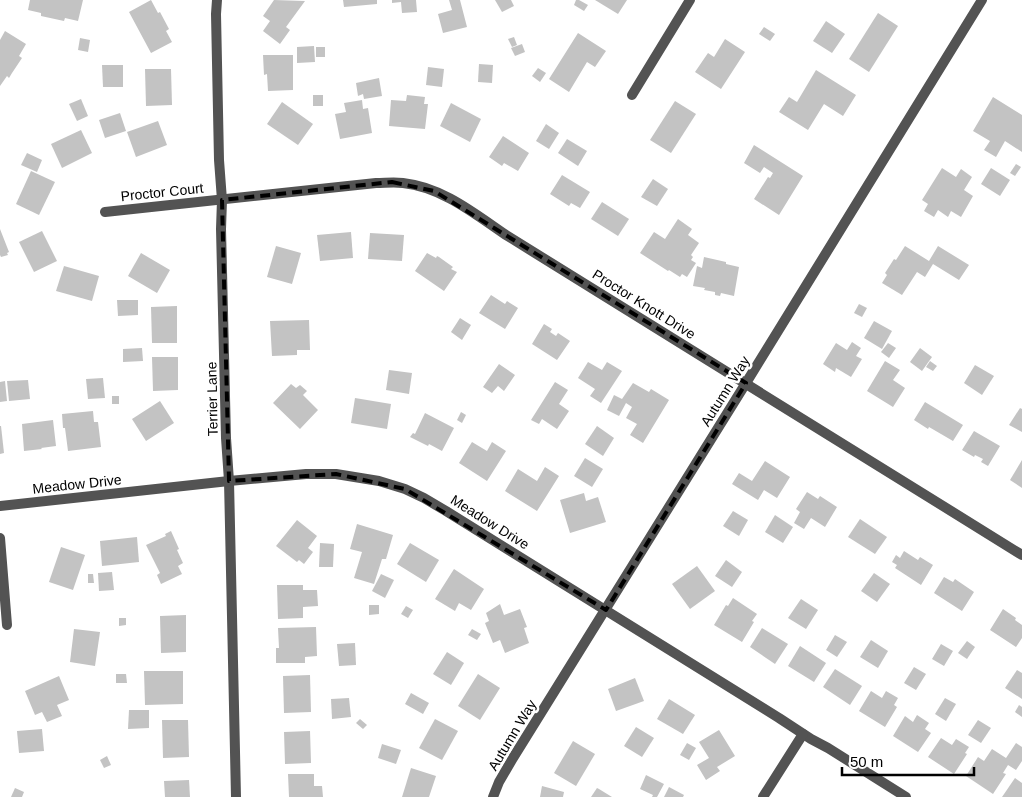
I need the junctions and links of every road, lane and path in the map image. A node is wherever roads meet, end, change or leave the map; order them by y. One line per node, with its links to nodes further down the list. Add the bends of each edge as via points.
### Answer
1 (217, 0): 5 (street, Terrier Lane)
2 (690, 0): 4 (street)
3 (982, 0): 7 (street, Autumn Way)
4 (632, 95)
5 (222, 200): 6 (street, Proctor Court); 7 (street, Proctor Knott Drive, via 392,182 434,191 462,205); 8 (street, Terrier Lane)
6 (105, 212)
7 (746, 384): 11 (street, Proctor Knott Drive); 12 (street, Autumn Way)
8 (229, 482): 9 (street, Meadow Drive); 12 (street, Meadow Drive, via 336,474 404,489 446,510); 15 (street, Terrier Lane)
9 (0, 506)
10 (0, 538): 13 (street)
11 (1022, 555)
12 (606, 610): 14 (street, Meadow Drive); 16 (street, Autumn Way, via 513,758)
13 (8, 625)
14 (803, 734): 17 (street); 18 (street, Meadow Drive)
15 (236, 797)
16 (493, 797)
17 (763, 797)
18 (906, 797)

